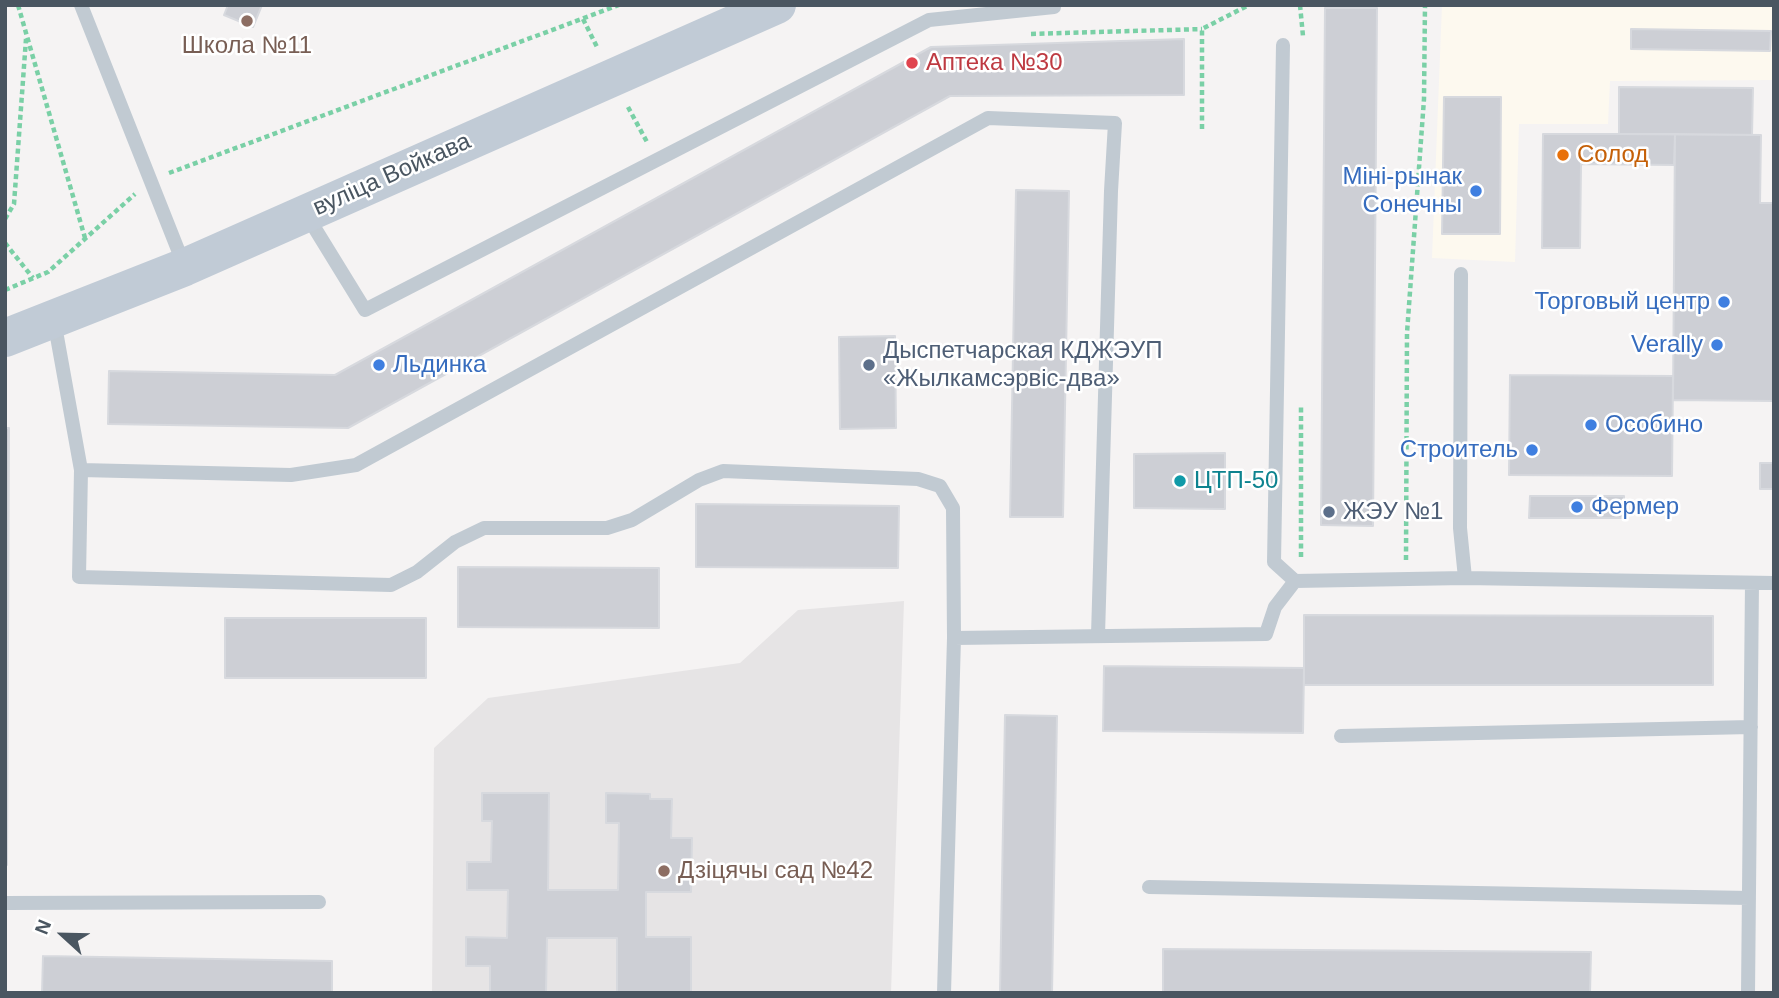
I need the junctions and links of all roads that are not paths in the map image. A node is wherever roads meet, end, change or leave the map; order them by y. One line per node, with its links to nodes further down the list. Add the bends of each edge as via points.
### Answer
1 (81, 5): 6 (lane)
2 (777, 5): 5 (main road, вуліца Войкава)
3 (1054, 5): 5 (lane, via 929,20 365,310)
4 (1283, 45): 12 (lane, via 1274,562)
5 (305, 213): 6 (main road, вуліца Войкава)
6 (184, 267): 8 (main road, вуліца Войкава)
7 (1461, 274): 11 (lane, via 1460,528)
8 (54, 318): 9 (main road, вуліца Войкава); 10 (lane)
9 (5, 338)
10 (82, 470): 15 (lane, via 291,475 356,465 988,118 1115,123); 16 (lane, via 79,577 391,585 484,528 607,528 632,520 723,471 918,479 940,486 953,508)
11 (1465, 578): 12 (lane); 13 (lane)
12 (1295, 581): 15 (lane, via 1275,607 1266,634)
13 (1752, 583): 14 (lane); 17 (lane)
14 (1774, 583)
15 (1098, 635): 16 (lane)
16 (954, 638): 23 (lane)
17 (1751, 727): 18 (lane); 20 (lane)
18 (1341, 736)
19 (1149, 887): 20 (lane)
20 (1749, 898): 24 (lane)
21 (319, 902): 22 (lane)
22 (5, 903)
23 (944, 993)
24 (1748, 993)

